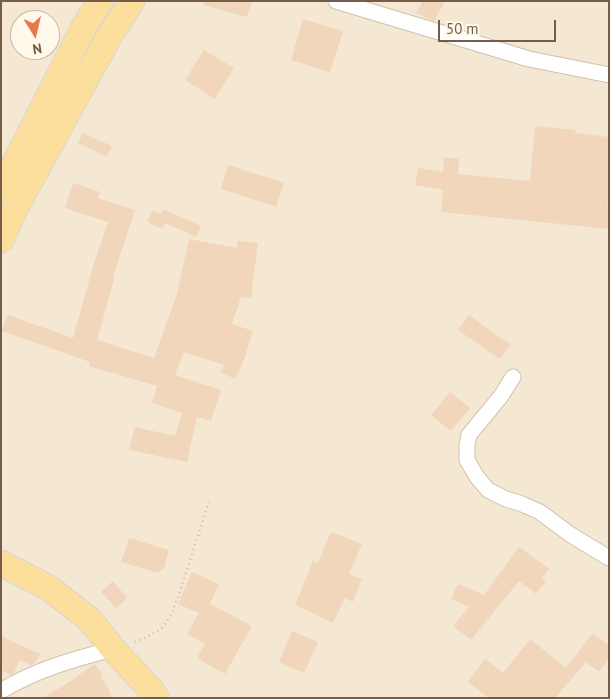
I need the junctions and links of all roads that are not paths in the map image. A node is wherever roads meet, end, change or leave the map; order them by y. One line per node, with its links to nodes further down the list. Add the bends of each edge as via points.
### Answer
1 (100, 1): 5 (main road)
2 (132, 1): 6 (main road, via 109,36)
3 (336, 1): 4 (street, via 529,59)
4 (609, 75)
5 (1, 190)
6 (1, 240)
7 (513, 377): 8 (street, via 469,435 467,460 488,490 540,512)
8 (609, 558)
9 (1, 563): 10 (main road, via 49,588 90,620)
10 (113, 649): 11 (street, via 51,667); 12 (main road)
11 (1, 691)
12 (156, 698)

